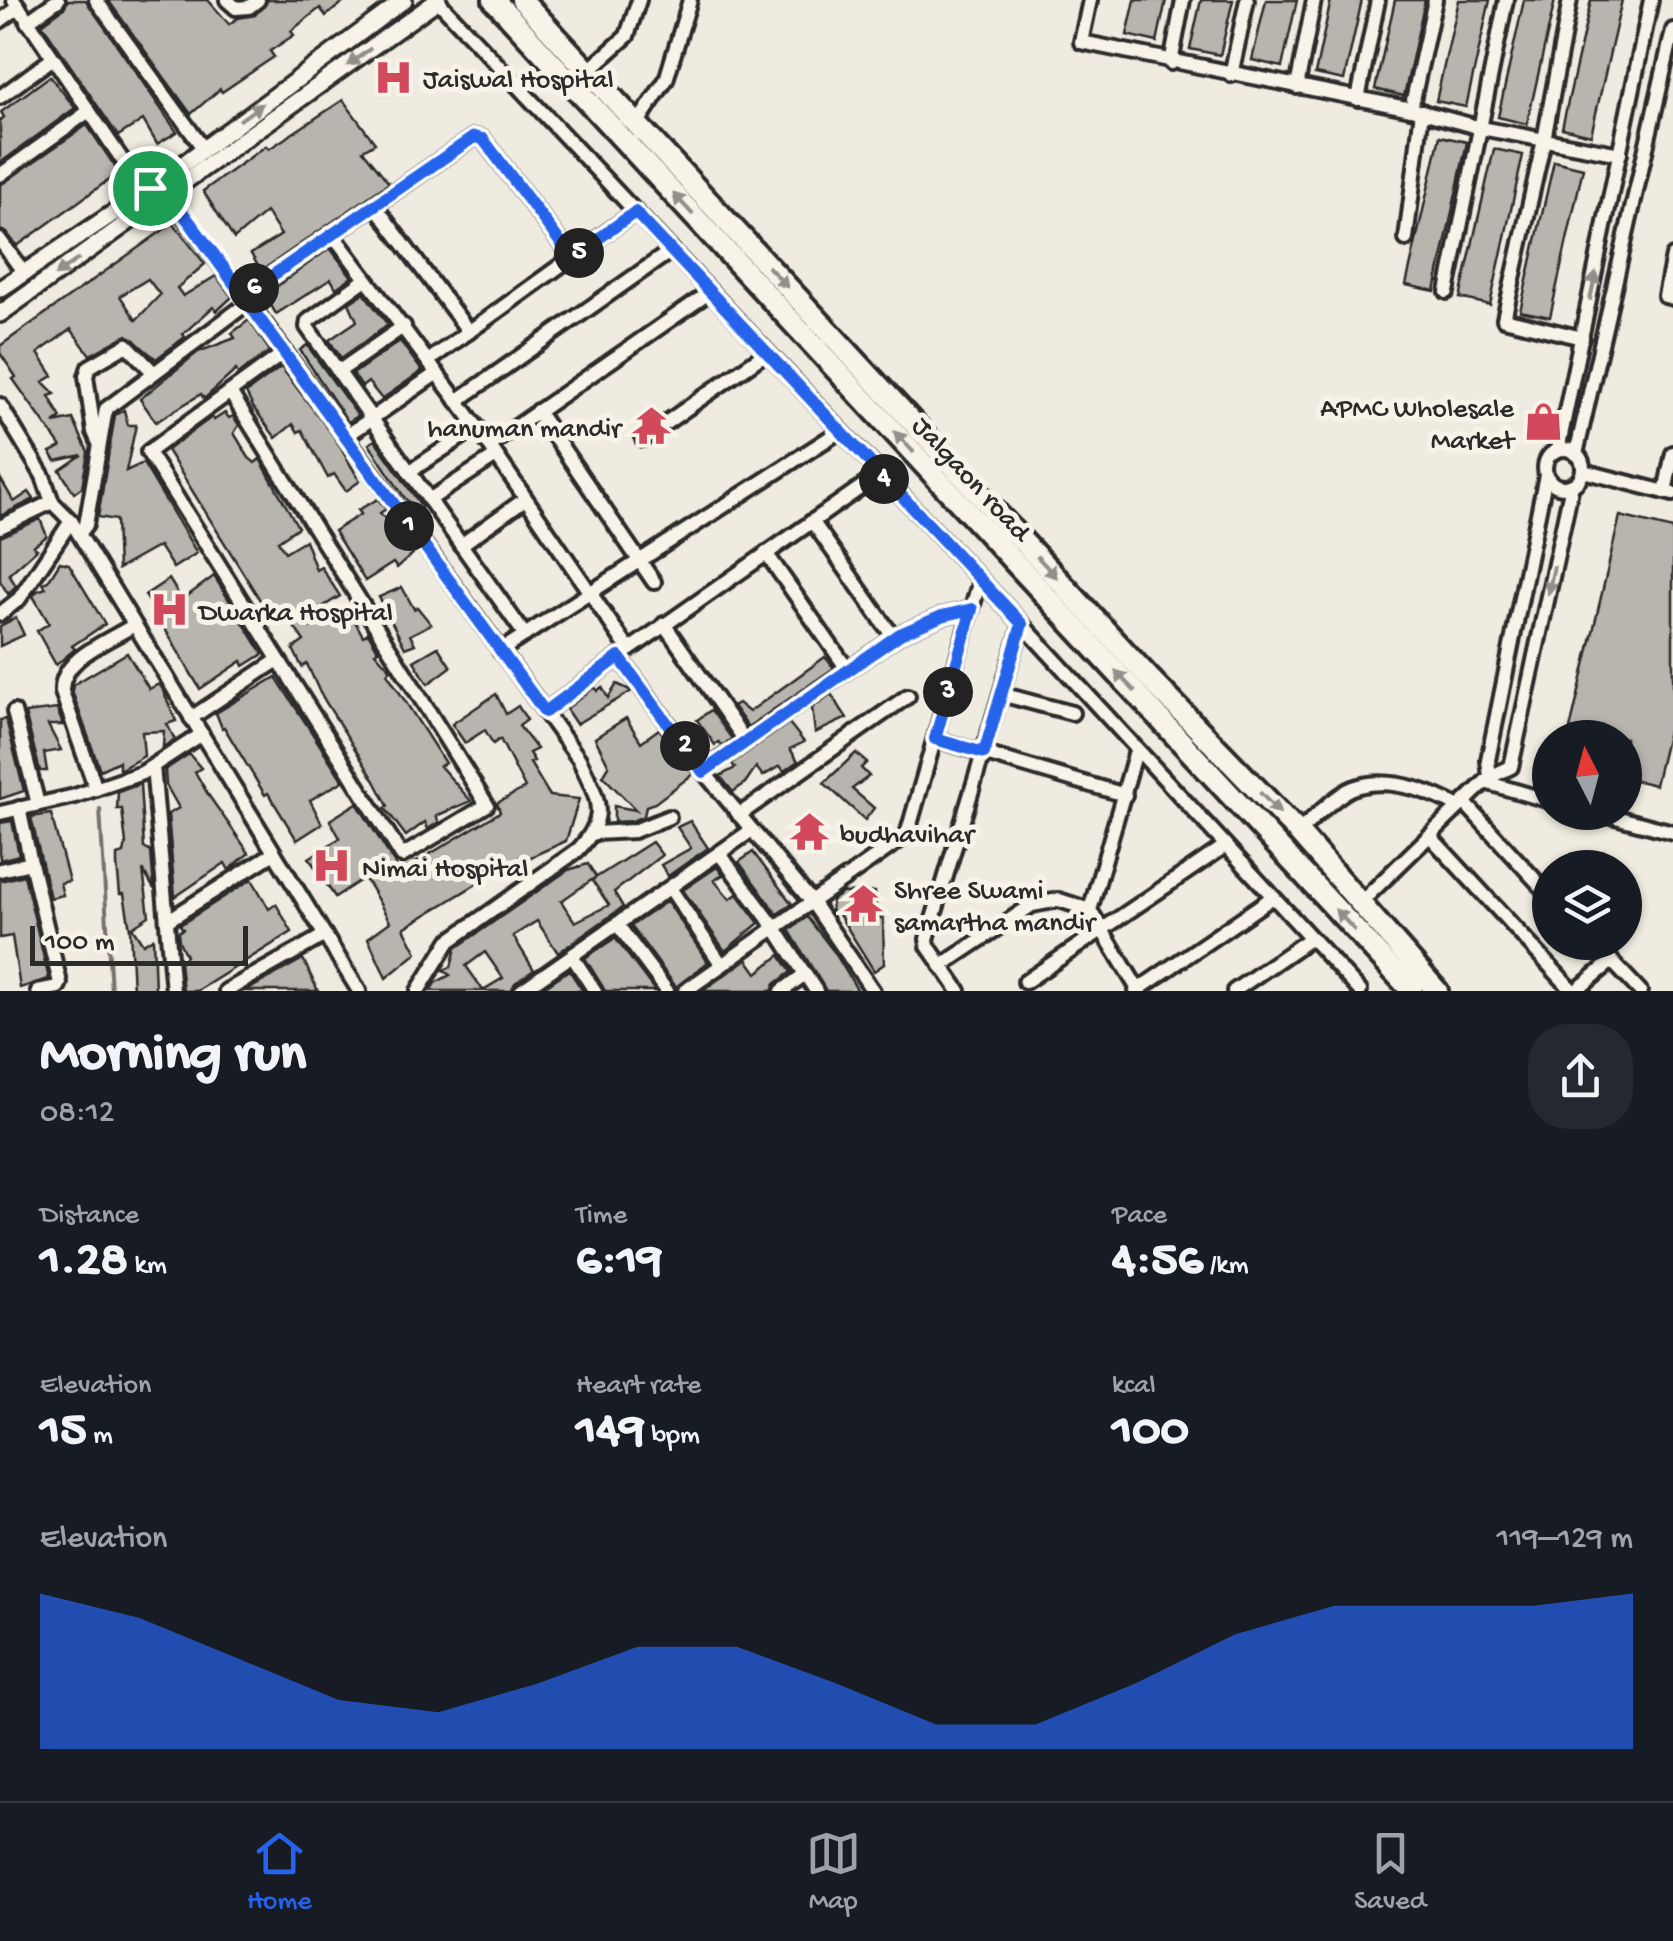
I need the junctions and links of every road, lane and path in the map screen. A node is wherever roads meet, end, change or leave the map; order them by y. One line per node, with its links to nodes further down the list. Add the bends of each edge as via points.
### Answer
1 (58, 0): 22 (street)
2 (96, 0): 36 (street)
3 (226, 0): 4 (street, via 236,8)
4 (258, 0)
5 (404, 0): 36 (street, one-way to 5)
6 (437, 0): 39 (street, one-way to 39); 41 (street)
7 (494, 0): 176 (highway, Jalgaon road, one-way to 7)
8 (522, 0): 26 (highway, Jalgaon road)
9 (639, 0): 26 (street, via 627,36)
10 (690, 0): 33 (street, via 670,71)
11 (1090, 0): 25 (street, via 1081,42)
12 (1183, 0): 25 (street)
13 (1247, 0): 27 (street)
14 (1314, 0): 28 (street)
15 (1378, 0): 30 (street)
16 (1435, 0): 31 (street)
17 (1506, 0): 34 (street)
18 (1570, 0): 35 (street)
19 (1651, 0): 37 (street)
20 (17, 4): 21 (street); 22 (street)
21 (0, 21)
22 (27, 22): 24 (street)
23 (1673, 30): 77 (street)
24 (52, 59): 29 (street); 32 (street)
25 (1171, 63): 27 (street)
26 (588, 71): 33 (highway, Jalgaon road)
27 (1231, 74): 28 (street)
28 (1296, 87): 30 (street)
29 (0, 97)
30 (1358, 99): 31 (street)
31 (1416, 110): 34 (street); 43 (street)
32 (89, 111): 38 (street); 39 (street)
33 (637, 124): 133 (highway, Jalgaon road, one-way to 133)
34 (1481, 128): 35 (street); 52 (street)
35 (1544, 140): 37 (street); 58 (street, via 1504,319)
36 (202, 148): 39 (street)
37 (1620, 154): 58 (street, one-way to 37)
38 (0, 174)
39 (156, 194): 48 (street); 53 (street); 55 (street, one-way to 55)
40 (376, 207): 42 (street); 47 (street, via 479,137); 57 (street)
41 (635, 212): 45 (street); 47 (street)
42 (334, 236): 49 (street); 53 (street)
43 (1406, 238)
44 (0, 240): 48 (street)
45 (672, 250): 51 (street); 65 (street)
46 (1673, 256): 54 (street, via 1664,296)
47 (572, 258): 57 (street)
48 (24, 274): 50 (street)
49 (366, 279): 56 (street); 62 (street, via 306,324)
50 (0, 290)
51 (710, 292): 60 (street); 67 (street)
52 (1448, 292)
53 (247, 298): 59 (street); 63 (street)
54 (1673, 298)
55 (0, 314)
56 (404, 326): 61 (street); 62 (street)
57 (469, 332): 61 (street)
58 (1582, 338): 74 (street)
59 (285, 352): 64 (street); 71 (street)
60 (766, 353): 70 (street); 72 (street)
61 (433, 367): 65 (street); 68 (street)
62 (338, 372): 68 (street)
63 (154, 373): 73 (street, via 106,409); 73 (street, via 127,345 88,367)
64 (230, 392): 106 (street, via 148,452); 106 (street, via 487,805 402,856)
65 (457, 401): 69 (street)
66 (0, 405): 86 (street)
67 (537, 411): 75 (street); 93 (street)
68 (371, 419): 71 (street); 79 (street)
69 (477, 428): 75 (street); 79 (street)
70 (840, 431): 80 (street); 93 (street)
71 (345, 437): 104 (street)
72 (644, 439)
73 (100, 443): 90 (street)
74 (1558, 450): 77 (street); 81 (street, via 1548,457)
75 (493, 451): 84 (street); 85 (street)
76 (1673, 453): 83 (street)
77 (1576, 454): 78 (street)
78 (1583, 470): 82 (street); 83 (street)
79 (409, 472): 85 (street)
80 (880, 474): 88 (street); 94 (street)
81 (1546, 475): 82 (street, via 1560,486); 121 (street)
82 (1572, 485): 121 (street, one-way to 121, via 1511,767)
83 (1669, 493)
84 (525, 499): 91 (street); 96 (street)
85 (429, 500): 91 (street)
86 (52, 502): 87 (street); 89 (street)
87 (71, 521): 90 (street); 98 (street, via 19,599)
88 (812, 522): 92 (street); 103 (street)
89 (0, 528)
90 (79, 534): 101 (street)
91 (461, 544): 102 (street)
92 (766, 553): 99 (street); 107 (street)
93 (640, 562): 95 (street); 96 (street)
94 (980, 580): 97 (street); 100 (street)
95 (654, 582)
96 (590, 594): 102 (street); 105 (street)
97 (972, 609): 103 (street); 115 (street)
98 (0, 614)
99 (664, 624): 105 (street); 116 (street)
100 (1022, 624): 108 (street); 117 (street)
101 (134, 625): 113 (street); 122 (street, via 62,676)
102 (526, 635): 104 (street)
103 (894, 638): 107 (street)
104 (500, 651): 111 (street)
105 (624, 653): 111 (street); 120 (street)
106 (278, 660): 113 (street)
107 (848, 670): 116 (street)
108 (1000, 694): 112 (street); 118 (street)
109 (908, 696): 129 (street)
110 (14, 712): 125 (street)
111 (545, 712): 135 (street, via 598,799)
112 (1072, 713)
113 (192, 718): 114 (street)
114 (202, 734): 119 (street); 138 (street)
115 (935, 739): 118 (street); 145 (street, via 908,836)
116 (746, 742): 120 (street)
117 (1136, 751): 124 (street); 137 (street)
118 (984, 753): 124 (street); 157 (street, via 927,939)
119 (152, 766): 122 (street); 148 (street)
120 (703, 772): 129 (street)
121 (1488, 780): 123 (street); 126 (street)
122 (96, 789): 125 (street)
123 (1532, 794)
124 (1126, 795): 147 (street)
125 (38, 804): 127 (street)
126 (1462, 805): 133 (street, via 1413,788 1352,788); 136 (street); 142 (street)
127 (19, 808): 128 (street); 140 (street)
128 (0, 812)
129 (739, 815): 132 (street)
130 (668, 817): 135 (street, via 634,832)
131 (1642, 824): 134 (street)
132 (752, 830): 139 (street); 145 (street)
133 (1298, 832): 146 (highway, Jalgaon road)
134 (1673, 832)
135 (594, 833): 165 (street, via 449,941)
136 (1430, 836): 146 (street); 178 (street)
137 (1225, 846): 144 (street); 151 (street)
138 (274, 852): 148 (street); 152 (street)
139 (719, 853): 143 (street); 150 (street)
140 (31, 863): 141 (street); 161 (street, via 60,983)
141 (0, 870)
142 (1532, 877)
143 (670, 888): 149 (street); 156 (street)
144 (1273, 897): 153 (street); 174 (street)
145 (812, 902): 150 (street); 172 (street)
146 (1359, 904): 177 (highway, Jalgaon road)
147 (1090, 910): 151 (street); 157 (street, via 1059,900 1032,904)
148 (167, 921): 162 (street)
149 (618, 924): 154 (street); 168 (street)
150 (775, 928): 156 (street); 158 (street)
151 (1101, 930): 159 (street); 174 (street)
152 (325, 935): 163 (street); 164 (street)
153 (1310, 938): 160 (street); 175 (street)
154 (572, 956): 166 (street); 167 (street)
155 (1612, 961): 178 (street); 179 (street)
156 (722, 965): 169 (street)
157 (942, 966): 173 (street)
158 (805, 974): 170 (street); 171 (street)
159 (1026, 982)
160 (1358, 990)
161 (38, 991)
162 (173, 991)
163 (226, 991)
164 (360, 991)
165 (418, 991)
166 (521, 991)
167 (594, 991)
168 (667, 991)
169 (685, 991)
170 (782, 991)
171 (816, 991)
172 (873, 991)
173 (958, 991)
174 (1138, 991)
175 (1234, 991)
176 (1412, 991)
177 (1438, 991)
178 (1575, 991)
179 (1640, 991)

